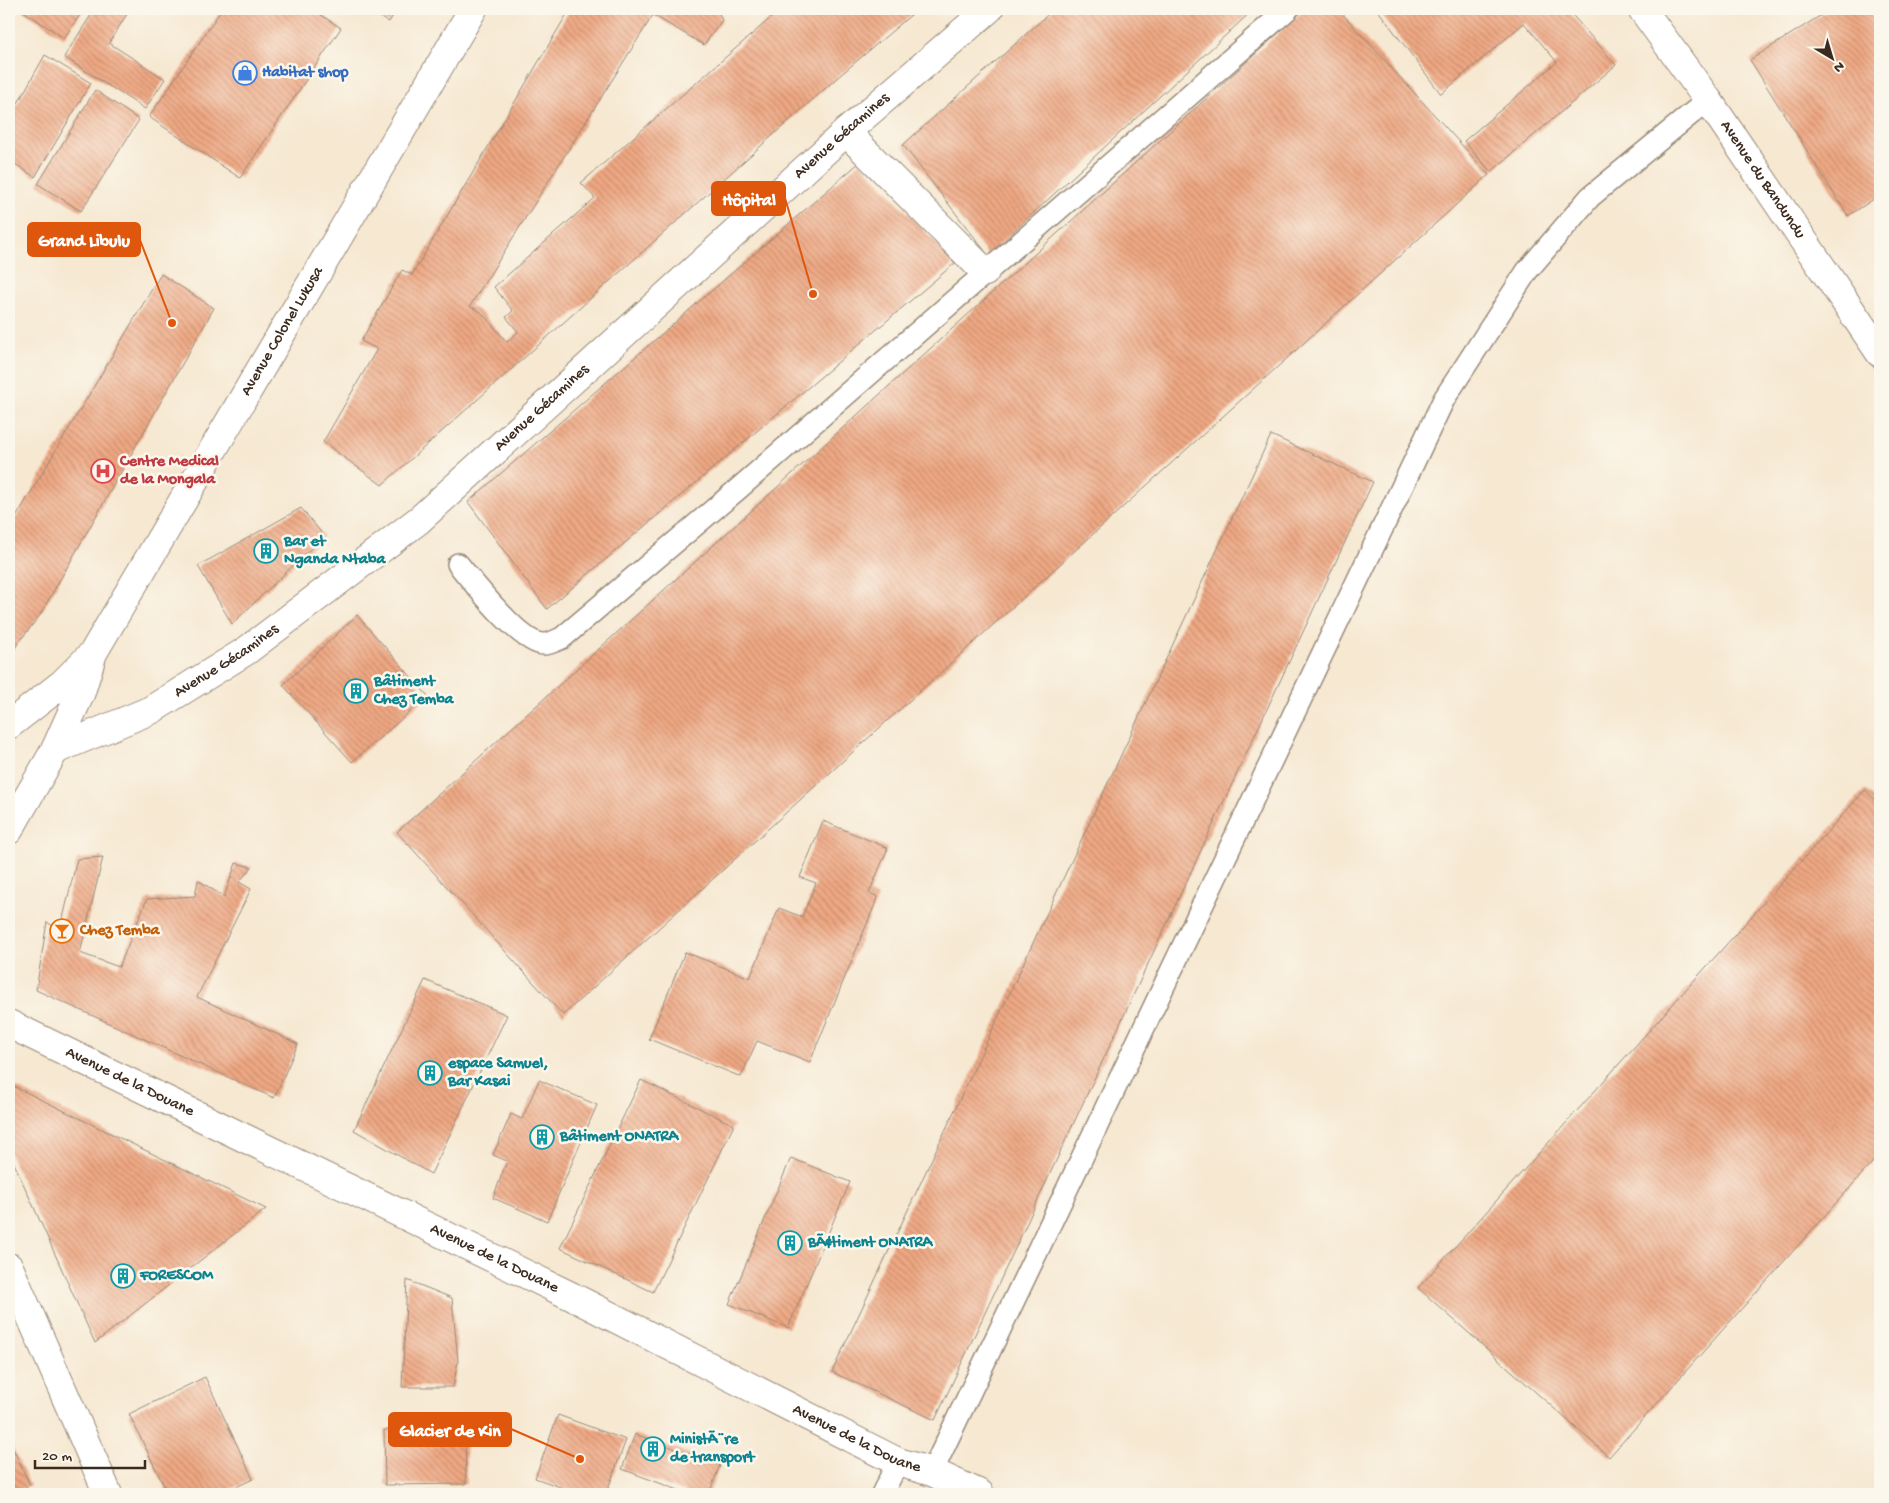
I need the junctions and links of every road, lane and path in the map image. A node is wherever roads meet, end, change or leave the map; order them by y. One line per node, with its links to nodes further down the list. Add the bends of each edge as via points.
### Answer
1 (473, 9): 10 (street, Avenue Colonel Lukusa)
2 (989, 9): 6 (street, Avenue Gécamines)
3 (1288, 9): 7 (lane)
4 (1642, 9): 5 (street, Avenue du Bandundu)
5 (1708, 100): 8 (street, Avenue du Bandundu); 17 (lane, via 1590,197 1527,271 1444,400)
6 (846, 132): 7 (street); 12 (street, Avenue Gécamines, via 419,520 246,650 159,705)
7 (985, 272): 9 (lane, via 562,638 545,644 532,641 505,618)
8 (1880, 352)
9 (458, 564)
10 (93, 653): 11 (street, Avenue Colonel Lukusa, via 63,683); 12 (street, Avenue Colonel Lukusa, via 81,692)
11 (9, 725)
12 (55, 750): 13 (street, Avenue Colonel Lukusa)
13 (9, 830)
14 (9, 1024): 16 (street, Avenue de la Douane, via 565,1293)
15 (9, 1267): 18 (street)
16 (898, 1462): 17 (street, Avenue de la Douane); 19 (lane)
17 (932, 1472): 20 (street, Avenue de la Douane)
18 (108, 1494)
19 (882, 1494)
20 (980, 1494)

